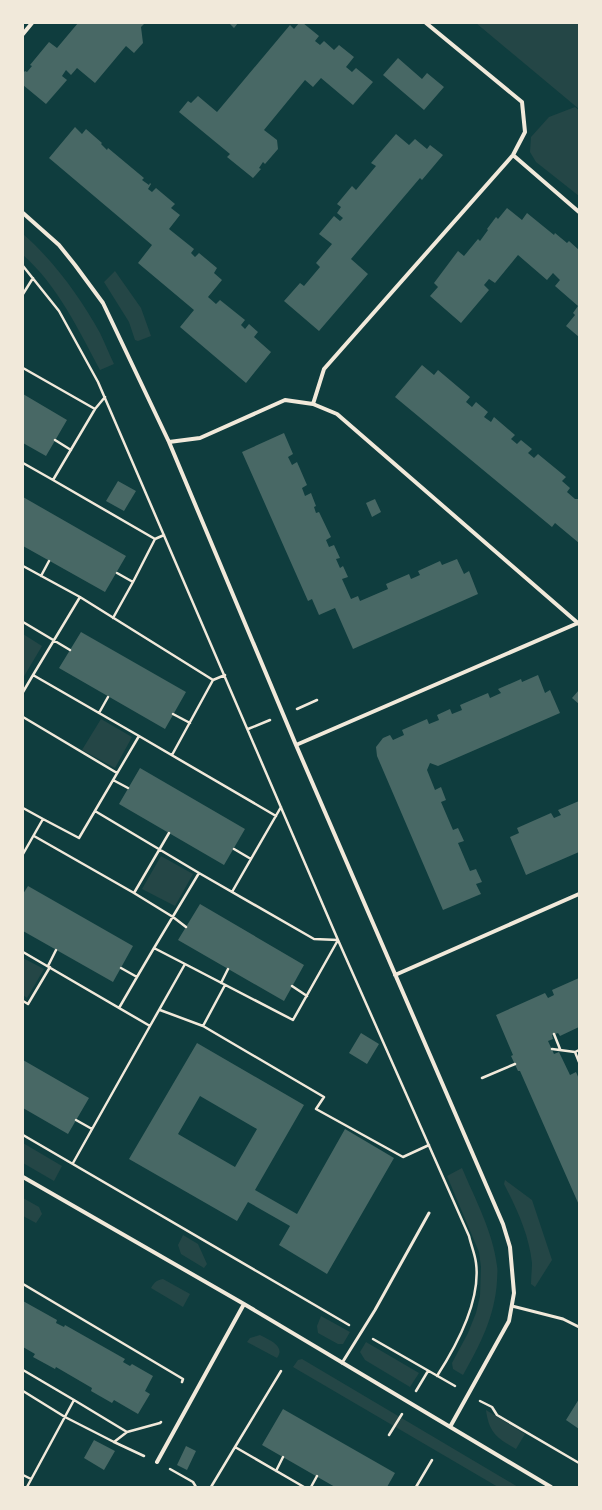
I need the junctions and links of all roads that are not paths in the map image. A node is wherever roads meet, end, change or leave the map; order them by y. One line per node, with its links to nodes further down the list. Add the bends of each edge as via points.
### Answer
1 (32, 23): 3 (street)
2 (426, 23): 4 (street, via 522,102 524,132)
3 (23, 34)
4 (513, 155): 5 (street); 7 (street, via 324,369)
5 (579, 212)
6 (23, 213): 8 (street, via 59,245 103,303)
7 (313, 404): 8 (street, via 285,400 200,438); 9 (street, via 337,414)
8 (169, 442): 10 (street)
9 (579, 623): 10 (street)
10 (296, 745): 12 (street)
11 (579, 894): 12 (street)
12 (395, 975): 16 (street, via 503,1224 511,1253 514,1293)
13 (23, 1177): 15 (street)
14 (429, 1213): 18 (lane)
15 (244, 1304): 18 (street); 20 (street)
16 (512, 1306): 17 (lane, via 563,1319); 19 (street, via 509,1321)
17 (579, 1327)
18 (342, 1363): 19 (street)
19 (450, 1427): 21 (street)
20 (157, 1462)
21 (551, 1487)

